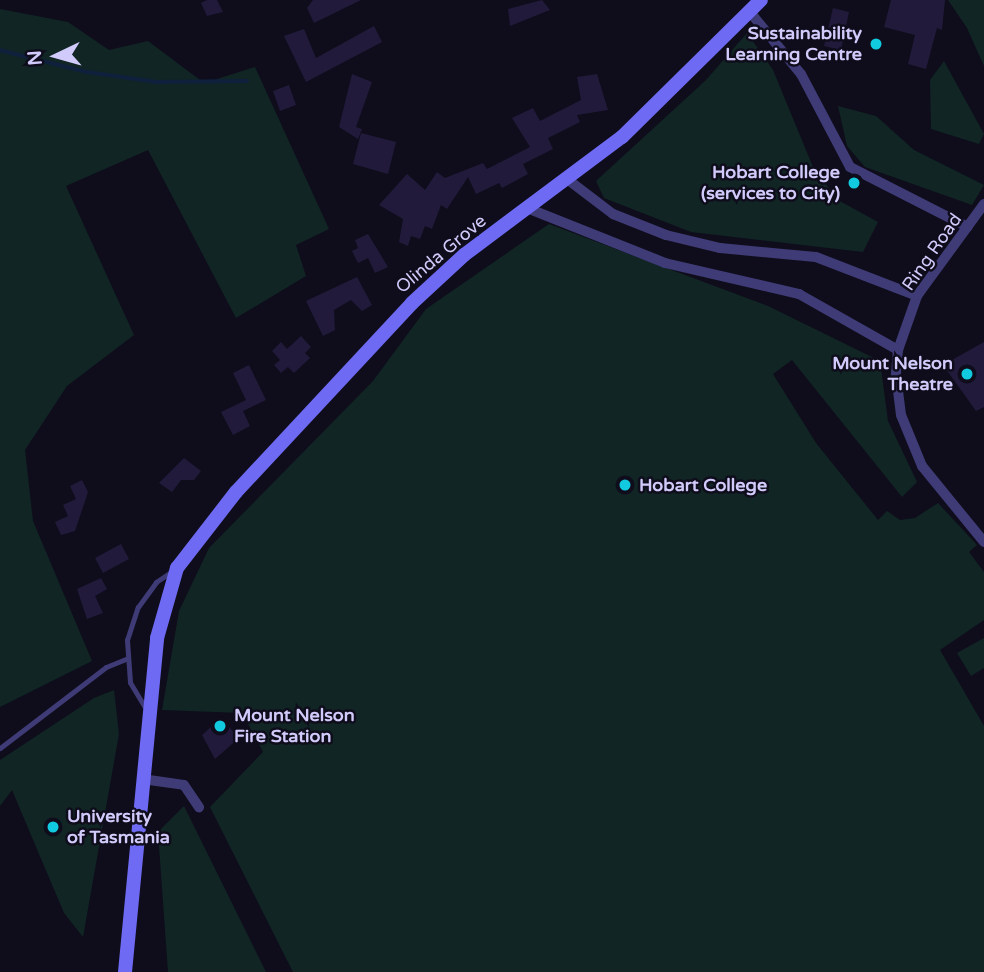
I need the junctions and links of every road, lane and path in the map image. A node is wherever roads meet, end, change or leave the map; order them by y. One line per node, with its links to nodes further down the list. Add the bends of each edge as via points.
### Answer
1 (761, 0): 2 (main road, Olinda Grove)
2 (750, 12): 3 (main road, Olinda Grove, via 646,116); 6 (street, via 802,74 850,167 869,181)
3 (567, 180): 5 (main road, Olinda Grove); 7 (street, via 613,214 666,235 720,248 816,257)
4 (984, 204): 6 (street, Ring Road)
5 (527, 208): 8 (street, via 665,263 799,294); 10 (main road, Olinda Grove, via 464,255 396,318 236,492)
6 (968, 227): 7 (street, Ring Road)
7 (917, 296): 8 (street, Ring Road)
8 (898, 350): 9 (street, Ring Road, via 896,388 909,440 922,466)
9 (984, 542)
10 (177, 568): 11 (lane, Olinda Grove, via 156,582 138,607); 12 (main road, Olinda Grove, via 160,617)
11 (126, 659): 12 (lane, Olinda Grove, via 134,695); 13 (lane, via 106,667)
12 (149, 712): 14 (main road, Olinda Grove)
13 (0, 748)
14 (142, 779): 15 (street, via 184,785); 16 (main road, Olinda Grove)
15 (199, 807)
16 (125, 972)

